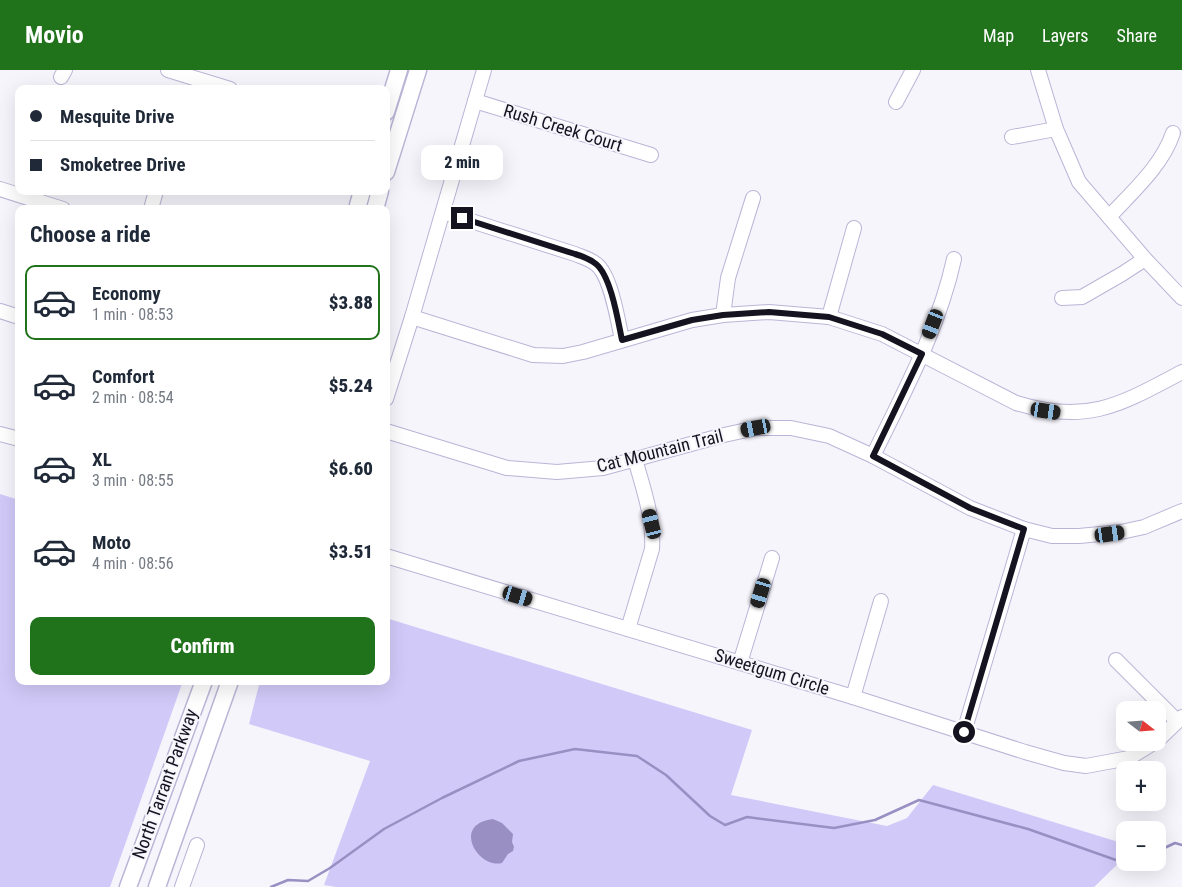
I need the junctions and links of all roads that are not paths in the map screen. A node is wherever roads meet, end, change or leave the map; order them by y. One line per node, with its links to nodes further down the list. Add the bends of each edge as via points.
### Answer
1 (168, 70): 7 (street)
2 (399, 70): 9 (main road)
3 (418, 70): 16 (main road)
4 (484, 70): 10 (street)
5 (913, 70): 11 (street)
6 (1038, 70): 12 (street)
7 (190, 79): 8 (street)
8 (214, 85)
9 (390, 99)
10 (475, 101): 15 (street, Rush Creek Court); 22 (street)
11 (896, 102)
12 (1056, 129): 14 (street); 23 (street, via 1079,182)
13 (1173, 133): 23 (street, via 1154,166)
14 (1012, 137)
15 (652, 156)
16 (390, 159)
17 (0, 189): 18 (street)
18 (15, 194)
19 (19, 195): 21 (street)
20 (753, 198): 30 (street, via 728,278)
21 (51, 205)
22 (443, 212): 33 (street); 34 (street, via 575,254 598,265 612,295)
23 (1109, 217): 26 (street)
24 (854, 228): 32 (street)
25 (954, 259): 35 (street)
26 (1144, 259): 27 (street, via 1082,297); 28 (street)
27 (1062, 298)
28 (1182, 298)
29 (0, 311): 31 (street)
30 (723, 315): 32 (street, via 769,312); 34 (street, via 692,320)
31 (15, 316)
32 (829, 317): 35 (street, via 882,334)
33 (412, 318): 34 (street, via 533,355 563,356); 37 (street)
34 (622, 340)
35 (922, 354): 36 (street, via 1016,403 1057,412 1079,413 1108,407 1134,398); 41 (street)
36 (1182, 372)
37 (390, 387)
38 (390, 432): 42 (street, Cat Mountain Trail, via 507,468 557,472 603,468)
39 (0, 434): 40 (street)
40 (15, 438)
41 (873, 456): 42 (street, Cat Mountain Trail, via 829,436 804,430 756,428); 44 (street, Cat Mountain Trail, via 970,508)
42 (635, 459): 48 (street, via 652,524 652,549)
43 (1180, 515): 44 (street, Cat Mountain Trail, via 1144,527 1098,535 1052,536)
44 (1024, 529): 55 (street)
45 (390, 557): 48 (street, Sweetgum Circle)
46 (772, 558): 50 (street)
47 (881, 601): 53 (street)
48 (628, 629): 50 (street, Sweetgum Circle)
49 (1116, 660): 54 (street)
50 (740, 663): 53 (street, Sweetgum Circle)
51 (203, 685): 59 (main road, North Tarrant Parkway)
52 (229, 685): 60 (main road, North Tarrant Parkway)
53 (853, 697): 55 (street, Sweetgum Circle)
54 (1180, 719): 56 (street, Sweetgum Circle)
55 (964, 732): 57 (street, Sweetgum Circle, via 1024,752 1086,766 1129,758)
56 (1166, 732)
57 (1140, 751)
58 (197, 845): 61 (street)
59 (128, 887)
60 (157, 887)
61 (182, 887)

